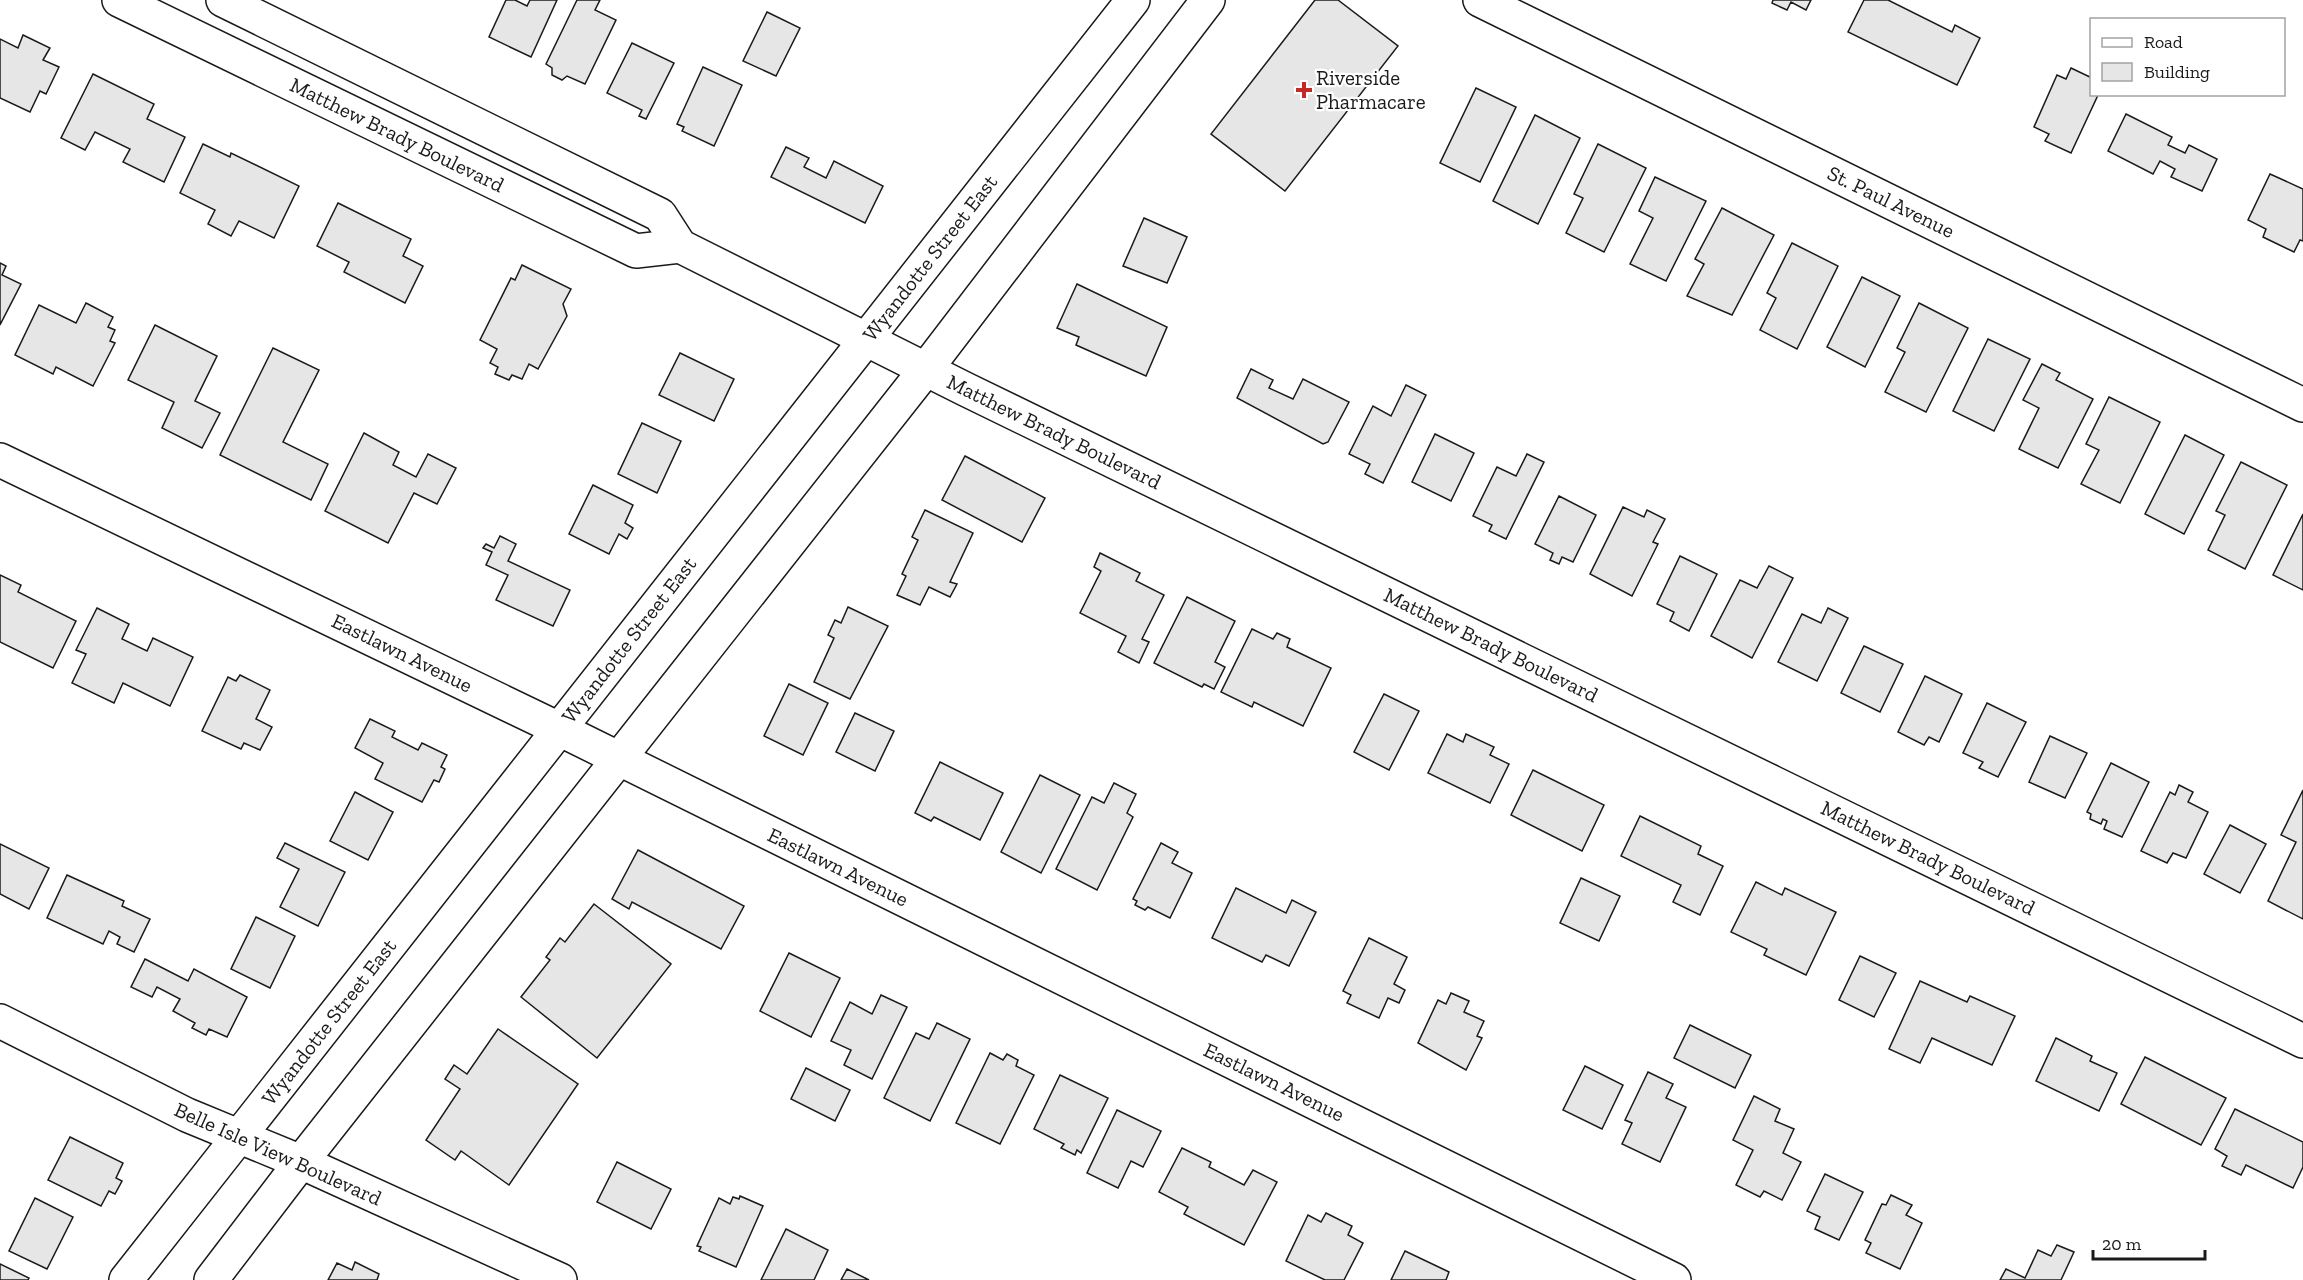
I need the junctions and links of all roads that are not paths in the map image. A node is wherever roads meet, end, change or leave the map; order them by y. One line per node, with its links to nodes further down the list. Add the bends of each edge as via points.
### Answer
1 (118, 0): 6 (street, Matthew Brady Boulevard, via 636,251)
2 (223, 0): 6 (street, Matthew Brady Boulevard, via 660,215)
3 (1133, 0): 7 (street, Wyandotte Street East)
4 (1208, 0): 8 (street)
5 (1480, 0): 9 (street, St. Paul Avenue)
6 (680, 246): 7 (street, Matthew Brady Boulevard)
7 (866, 339): 8 (street, Matthew Brady Boulevard); 11 (street, Wyandotte Street East)
8 (926, 369): 12 (street); 14 (street, Matthew Brady Boulevard)
9 (2303, 405)
10 (0, 460): 11 (street, Eastlawn Avenue)
11 (559, 729): 12 (street, Eastlawn Avenue); 15 (street, Wyandotte Street East)
12 (620, 760): 16 (street); 20 (street, Eastlawn Avenue)
13 (0, 1021): 15 (street, Belle Isle View Boulevard)
14 (2303, 1041)
15 (238, 1138): 16 (street, Belle Isle View Boulevard); 17 (street, Wyandotte Street East)
16 (301, 1162): 18 (street); 19 (street, Belle Isle View Boulevard)
17 (126, 1280)
18 (211, 1280)
19 (560, 1280)
20 (1674, 1280)

